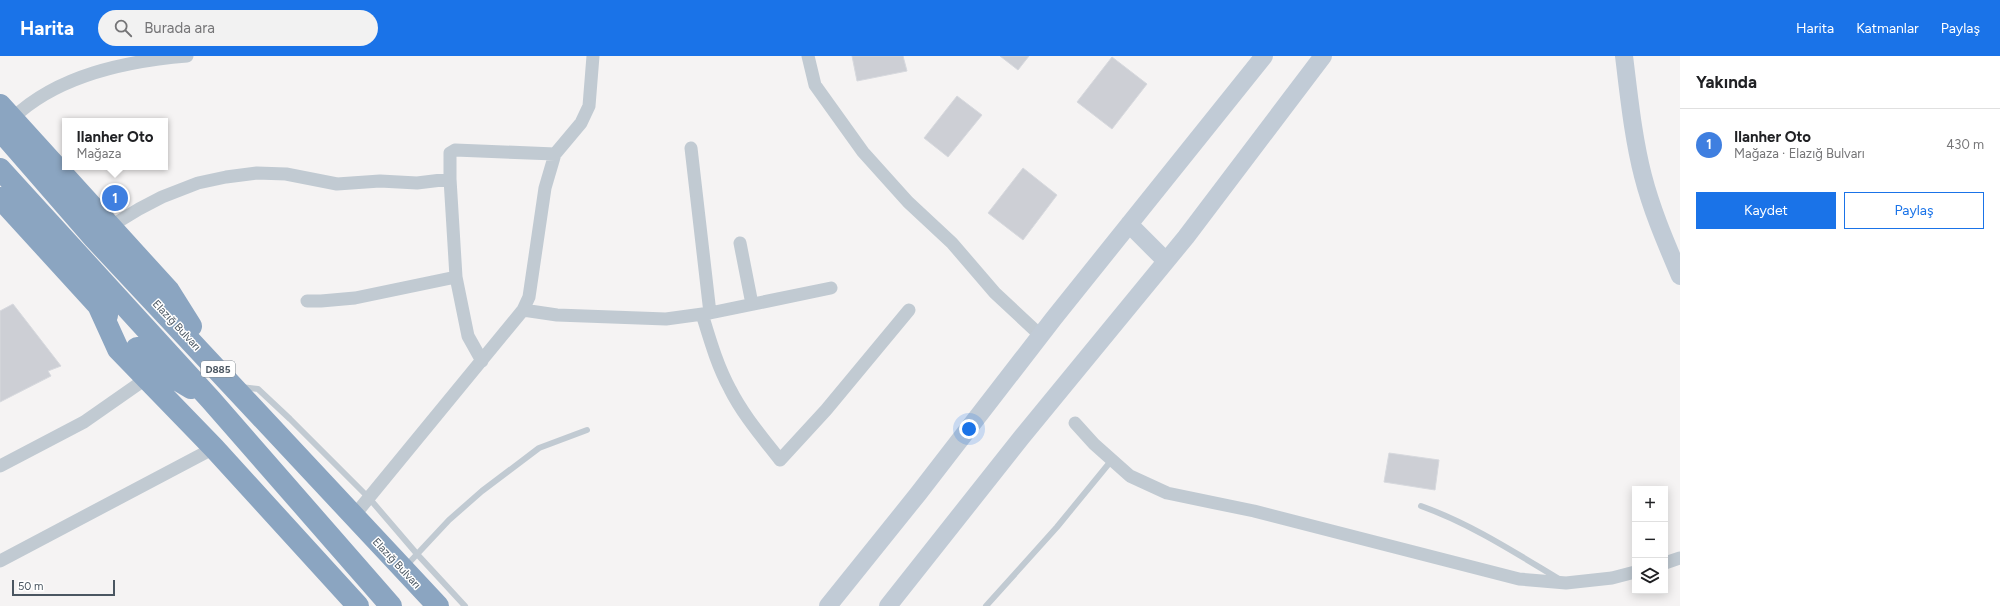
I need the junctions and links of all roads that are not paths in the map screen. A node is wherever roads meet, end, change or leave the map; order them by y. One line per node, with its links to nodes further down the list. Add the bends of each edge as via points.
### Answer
1 (187, 56): 7 (street, via 115,67 66,83)
2 (593, 56): 9 (street, via 589,106 581,123)
3 (808, 56): 26 (street, via 814,85 863,152 908,202 952,243 995,292)
4 (1264, 56): 13 (main road)
5 (1322, 56): 16 (main road)
6 (1624, 56): 17 (main road, via 1643,176 1659,228)
7 (4, 118): 14 (highway); 29 (highway, Elazığ Bulvarı / D885, via 94,238)
8 (691, 148): 25 (street)
9 (555, 154): 11 (street, via 455,150 450,154); 23 (street, via 545,188 528,297)
10 (0, 169): 30 (highway, D885)
11 (450, 179): 14 (street, via 417,183 380,181 337,184 286,174 257,173 226,177 198,183 162,197); 18 (street)
12 (0, 198): 22 (highway)
13 (1129, 224): 16 (main road); 26 (main road)
14 (111, 226): 29 (highway, via 169,291)
15 (740, 243): 21 (street)
16 (1166, 261): 50 (main road)
17 (1680, 276)
18 (456, 277): 20 (street, via 356,298); 27 (street, via 468,336)
19 (831, 288): 21 (street)
20 (307, 300)
21 (752, 304): 25 (street)
22 (98, 305): 28 (highway, via 118,349); 30 (highway, via 151,364)
23 (523, 310): 25 (street, via 557,315 666,319); 27 (street)
24 (909, 310): 25 (street, via 826,410 780,460 730,390 713,351)
25 (706, 313)
26 (1040, 335): 49 (main road)
27 (482, 361): 36 (street)
28 (147, 378): 33 (highway); 35 (street, via 84,422)
29 (227, 380): 36 (lane, via 258,390 290,418); 38 (highway, Elazığ Bulvarı / D885)
30 (211, 400): 46 (highway, D885)
31 (1075, 423): 34 (street)
32 (587, 430): 41 (lane, via 539,448 449,520)
33 (214, 448): 40 (street); 45 (highway)
34 (1111, 461): 44 (street, via 1130,476 1167,493 1254,511 1519,579); 51 (lane, via 1057,527)
35 (0, 466)
36 (369, 498): 38 (street); 41 (lane)
37 (1421, 506): 44 (lane, via 1484,533)
38 (353, 517): 41 (highway, Elazığ Bulvarı / D885)
39 (1680, 558): 42 (street)
40 (0, 561)
41 (410, 562): 47 (highway, Elazığ Bulvarı / D885); 48 (lane)
42 (1668, 562)
43 (1632, 573): 44 (street, via 1612,578)
44 (1566, 583)
45 (358, 606)
46 (391, 606)
47 (438, 606)
48 (465, 606)
49 (828, 606)
50 (888, 606)
51 (986, 606)

